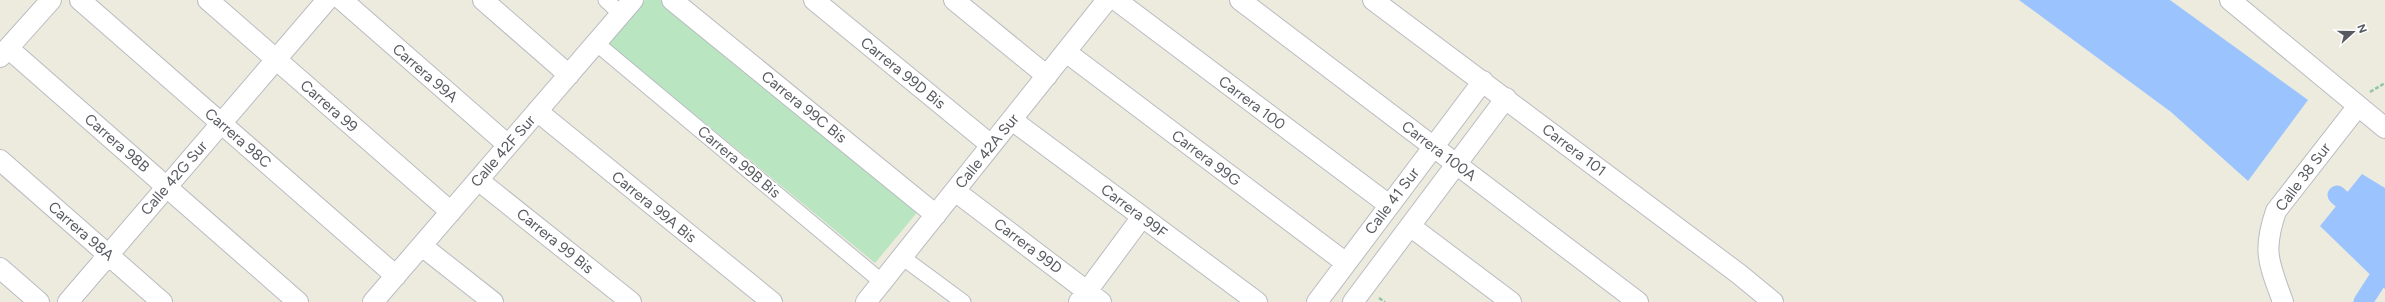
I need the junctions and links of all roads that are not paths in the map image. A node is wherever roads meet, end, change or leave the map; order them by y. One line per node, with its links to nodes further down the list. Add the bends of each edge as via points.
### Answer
1 (51, 0): 18 (street)
2 (80, 0): 27 (street, Carrera 98C)
3 (208, 0): 19 (street, Carrera 99)
4 (327, 0): 19 (street, Calle 42G Sur)
5 (342, 0): 29 (street, Carrera 99A)
6 (483, 0): 20 (street)
7 (606, 0): 15 (street)
8 (672, 0): 39 (street, Carrera 99C Bis)
9 (814, 0): 30 (street, Carrera 99D Bis)
10 (954, 0): 21 (street)
11 (1240, 0): 31 (street, Carrera 100A)
12 (1373, 0): 22 (street, Carrera 101)
13 (2230, 0): 24 (street)
14 (1102, 3): 17 (street, Calle 42A Sur); 37 (street, Carrera 100)
15 (627, 7): 16 (street, Calle 42F Sur)
16 (596, 43): 20 (street, Calle 42F Sur); 48 (street, Carrera 99B Bis)
17 (1066, 52): 21 (street, Calle 42A Sur); 45 (street, Carrera 99G)
18 (4, 53): 35 (street, Carrera 98B)
19 (276, 60): 27 (street, Calle 42G Sur); 38 (street, Carrera 99)
20 (569, 75): 25 (street, Calle 42F Sur)
21 (1047, 76): 26 (street, Calle 42A Sur)
22 (1483, 81): 23 (street, Carrera 101); 31 (street, Calle 41 Sur)
23 (1506, 98): 33 (street, Calle 41 Sur); 49 (street, Carrera 101)
24 (2358, 106): 28 (street); 67 (street, Calle 38 Sur, via 2276,211 2269,232 2268,259)
25 (537, 111): 29 (street, Calle 42F Sur); 58 (street, Carrera 99A Bis)
26 (1012, 120): 30 (street, Calle 42A Sur); 40 (street, Carrera 99F)
27 (221, 124): 35 (street, Calle 42G Sur); 47 (street, Carrera 98C)
28 (2385, 128)
29 (508, 145): 34 (street, Calle 42F Sur)
30 (991, 146): 36 (street, Calle 42A Sur)
31 (1433, 147): 33 (street, Carrera 100A); 37 (street, Calle 41 Sur)
32 (0, 160): 43 (street, Carrera 98A)
33 (1456, 165): 41 (street, Calle 41 Sur); 65 (street, Carrera 100A)
34 (478, 180): 38 (street, Calle 42F Sur); 57 (street, Carrera 99 Bis)
35 (167, 187): 43 (street, Calle 42G Sur); 54 (street, Carrera 98B)
36 (955, 191): 39 (street, Calle 42A Sur); 50 (street, Carrera 99D)
37 (1389, 205): 45 (street, Calle 41 Sur)
38 (450, 212): 42 (street, Calle 42F Sur)
39 (936, 215): 44 (street, Calle 42A Sur)
40 (1142, 217): 50 (street); 61 (street, Carrera 99F)
41 (1410, 226): 63 (street, Calle 41 Sur); 64 (street)
42 (422, 246): 47 (street, Calle 42F Sur); 56 (street)
43 (108, 255): 52 (street, Calle 42G Sur); 53 (street, Carrera 98A)
44 (902, 257): 48 (street, Calle 42A Sur); 60 (street)
45 (1346, 263): 62 (street, Calle 41 Sur)
46 (0, 268): 51 (street)
47 (396, 276): 55 (street, Calle 42F Sur)
48 (882, 282): 59 (street, Calle 42A Sur)
49 (1751, 295): 66 (street, Carrera 101)
50 (1089, 298)
51 (39, 302)
52 (68, 302)
53 (162, 302)
54 (298, 302)
55 (373, 302)
56 (493, 302)
57 (631, 302)
58 (772, 302)
59 (866, 302)
60 (963, 302)
61 (1257, 302)
62 (1317, 302)
63 (1353, 302)
64 (1511, 302)
65 (1638, 302)
66 (1773, 302)
67 (2283, 302)

